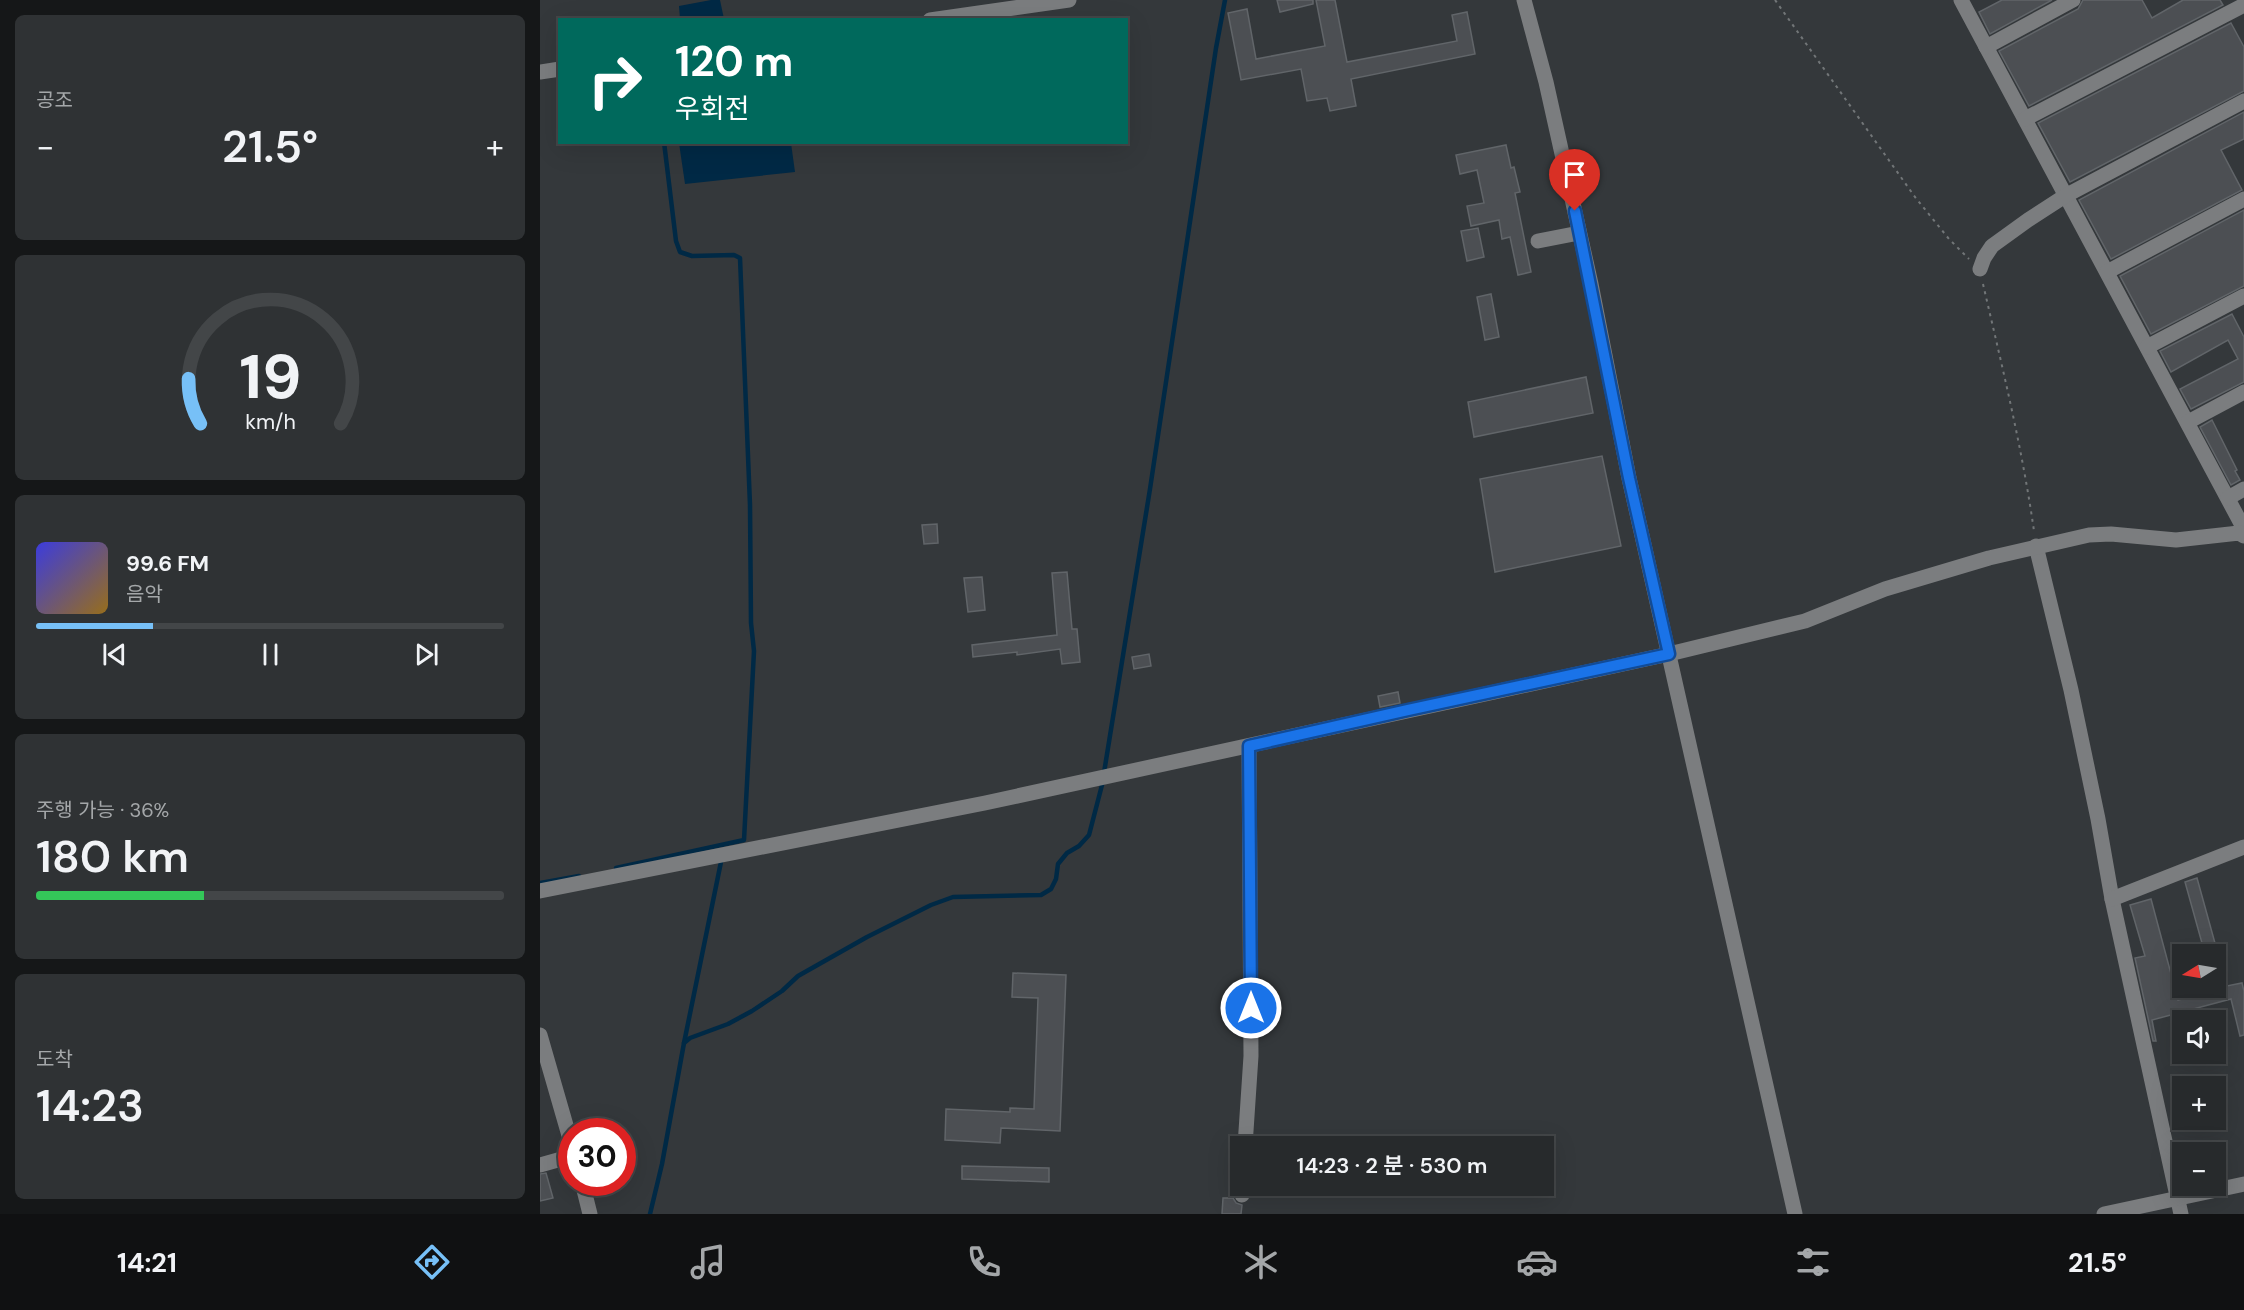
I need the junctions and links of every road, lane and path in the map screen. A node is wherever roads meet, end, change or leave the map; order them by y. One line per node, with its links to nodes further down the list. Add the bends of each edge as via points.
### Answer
1 (1069, 0): 7 (street)
2 (1524, 0): 15 (street)
3 (1776, 0): 17 (path, via 1915,197)
4 (1961, 0): 8 (street)
5 (2073, 0): 8 (street)
6 (2244, 5): 12 (street)
7 (944, 18)
8 (1986, 47): 12 (street)
9 (558, 69): 10 (street)
10 (540, 72)
11 (2244, 101): 13 (street)
12 (2025, 119): 13 (street)
13 (2065, 196): 17 (street, via 1992,246); 18 (street)
14 (2244, 199): 18 (street)
15 (1580, 233): 16 (street); 28 (street)
16 (1538, 242)
17 (1980, 269): 27 (path, via 2010,394)
18 (2107, 272): 20 (street)
19 (2244, 296): 20 (street)
20 (2147, 347): 22 (street)
21 (2244, 392): 22 (street)
22 (2188, 422): 24 (street)
23 (2244, 489): 24 (street)
24 (2228, 498): 25 (street)
25 (2244, 529)
26 (2244, 536): 27 (street, via 2222,534 2176,540 2090,535)
27 (2036, 546): 28 (street, via 1885,589 1805,621); 32 (street, via 2071,690)
28 (1669, 654): 29 (street); 43 (street)
29 (1249, 746): 31 (street); 36 (street, via 1251,1056)
30 (2244, 847): 32 (street)
31 (540, 891)
32 (2112, 899): 41 (street)
33 (540, 1035): 34 (street)
34 (545, 1071): 35 (street)
35 (562, 1118)
36 (1246, 1136)
37 (558, 1160): 38 (street)
38 (540, 1165)
39 (2244, 1184): 41 (street)
40 (586, 1196): 42 (street)
41 (2177, 1198): 44 (street); 45 (street)
42 (590, 1214)
43 (1794, 1214)
44 (2104, 1214)
45 (2181, 1214)

